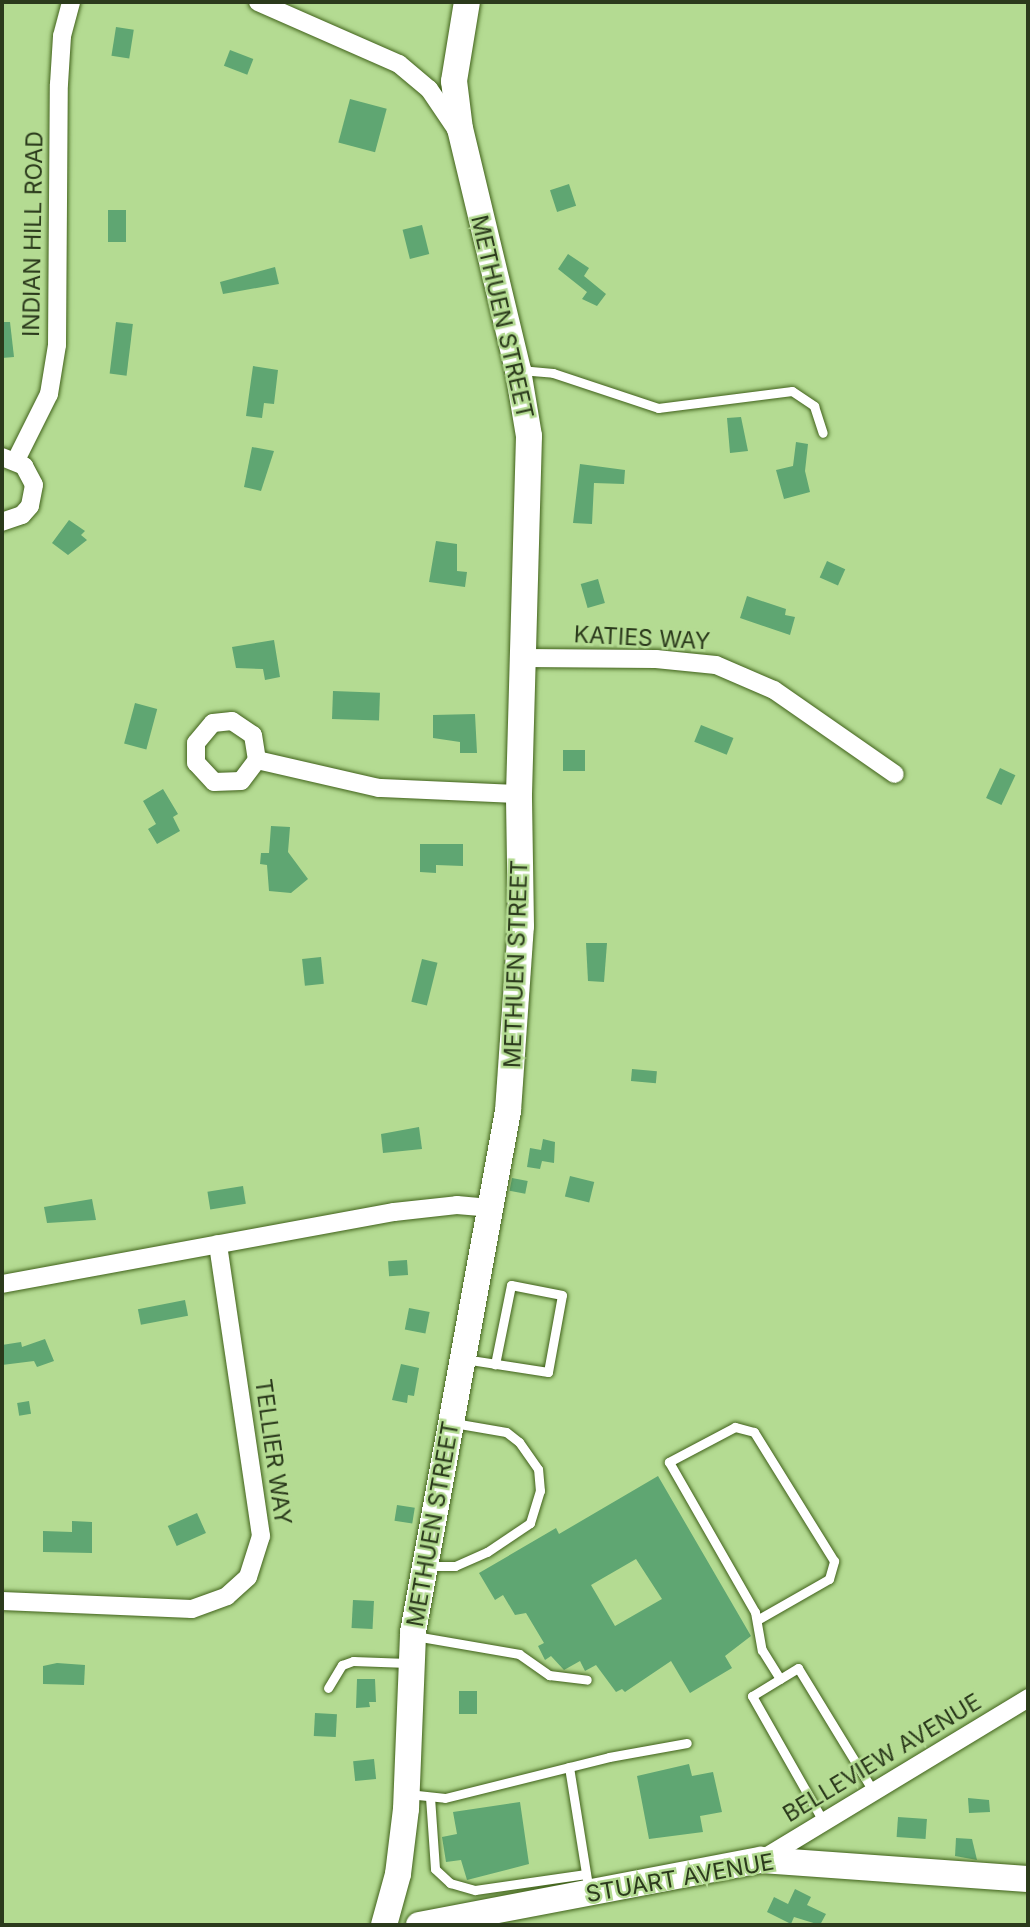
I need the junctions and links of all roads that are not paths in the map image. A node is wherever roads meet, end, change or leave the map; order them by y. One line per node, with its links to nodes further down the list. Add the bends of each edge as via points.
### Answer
1 (71, 2): 7 (street, INDIAN HILL ROAD, via 58,83 57,345 49,394)
2 (258, 2): 4 (street, via 398,64 436,98)
3 (467, 2): 4 (street, METHUEN STREET, via 454,81)
4 (463, 148): 5 (street, METHUEN STREET)
5 (518, 370): 6 (lane, via 553,373 658,408 792,391 814,406); 9 (street, METHUEN STREET, via 529,436)
6 (822, 433)
7 (9, 459): 8 (street, INDIAN HILL ROAD, via 31,474 34,496 22,515)
8 (2, 522)
9 (524, 658): 11 (street, KATIES WAY, via 656,659 716,665 775,690); 12 (street, METHUEN STREET)
10 (257, 760): 12 (street, via 379,788)
11 (895, 774)
12 (519, 794): 13 (street, METHUEN STREET, via 521,926 515,1057)
13 (490, 1208): 14 (street, via 424,1207); 16 (street, METHUEN STREET)
14 (218, 1244): 15 (street); 20 (street, TELLIER WAY, via 261,1536 248,1577 227,1597 192,1609)
15 (2, 1284)
16 (463, 1358): 17 (lane); 18 (street, METHUEN STREET)
17 (495, 1364): 17 (lane, via 548,1372 562,1295 511,1284)
18 (451, 1422): 19 (street, METHUEN STREET); 19 (lane, via 513,1437 538,1469 540,1491 530,1523 487,1552 455,1566)
19 (425, 1566): 22 (street, METHUEN STREET)
20 (2, 1601)
21 (757, 1620): 21 (lane, via 669,1461 735,1427 754,1432 834,1561 830,1579); 24 (lane, via 762,1650)
22 (413, 1636): 23 (street, METHUEN STREET); 25 (lane, via 519,1654 549,1675)
23 (410, 1664): 26 (lane, via 354,1661 342,1665); 31 (street, METHUEN STREET)
24 (780, 1679): 30 (lane, via 798,1668); 32 (lane, via 752,1696)
25 (587, 1680)
26 (328, 1688)
27 (1028, 1698): 30 (street, BELLEVIEW AVENUE)
28 (687, 1744): 29 (lane)
29 (569, 1768): 31 (lane, via 445,1798); 35 (lane)
30 (873, 1791): 32 (street, BELLEVIEW AVENUE)
31 (418, 1795): 35 (lane, via 435,1869 450,1883 475,1890); 36 (street, METHUEN STREET)
32 (824, 1822): 33 (street, BELLEVIEW AVENUE)
33 (761, 1860): 34 (street, STUART AVENUE); 35 (street, STUART AVENUE)
34 (1028, 1880)
35 (587, 1884): 37 (street, STUART AVENUE)
36 (384, 1925)
37 (419, 1925)

